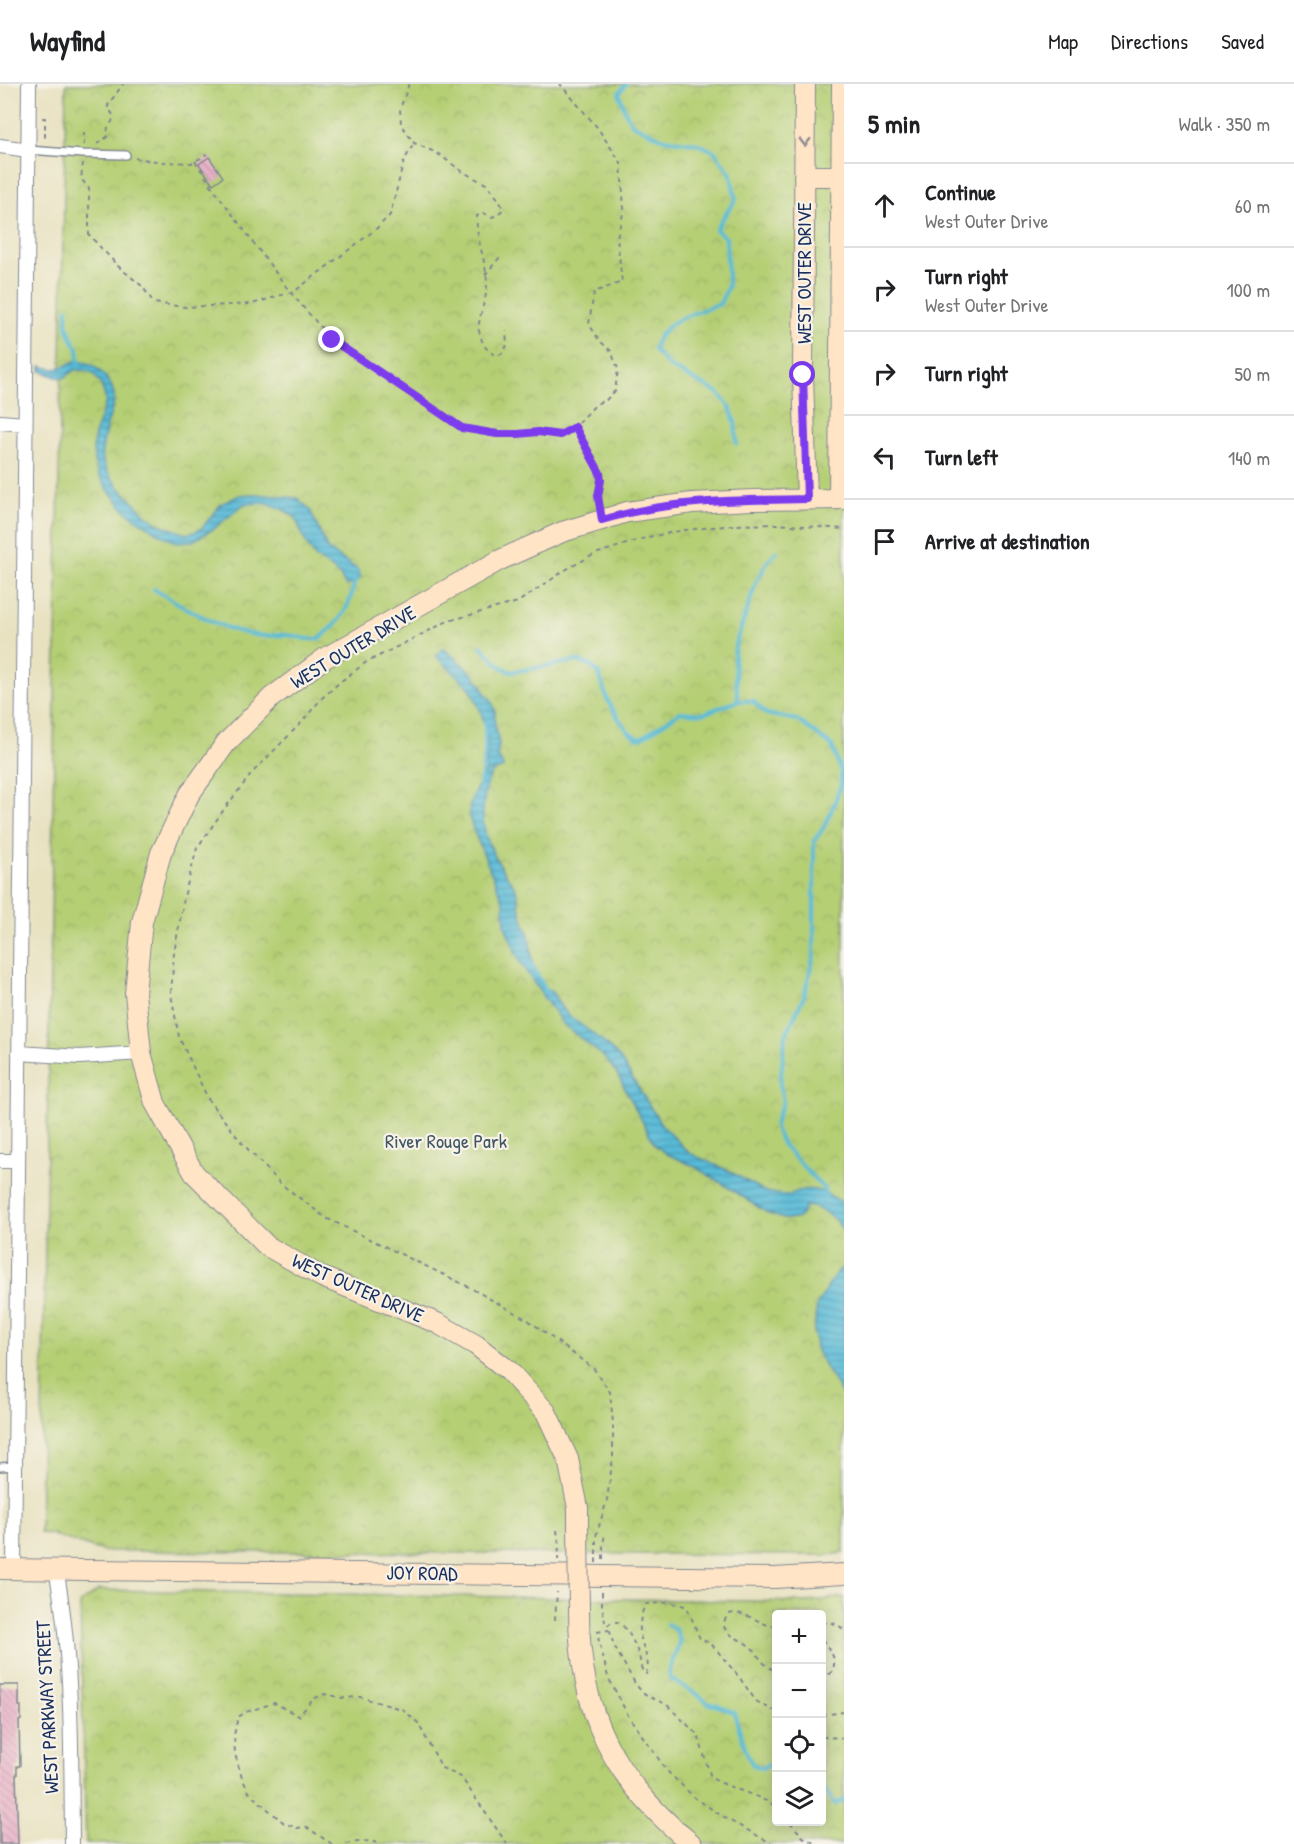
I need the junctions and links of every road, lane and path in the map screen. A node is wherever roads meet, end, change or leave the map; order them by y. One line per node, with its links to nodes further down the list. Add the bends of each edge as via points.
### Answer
1 (29, 84): 7 (street)
2 (123, 84): 9 (path, via 108,105 113,117)
3 (409, 84): 12 (path, via 400,109 401,124)
4 (560, 84): 27 (path, via 597,127 621,163 624,210 617,237 622,282 594,292 589,324 611,351 618,369 615,391 596,404)
5 (805, 84): 19 (main road, WEST OUTER DRIVE, one-way to 19)
6 (842, 84): 20 (main road, WEST OUTER DRIVE)
7 (29, 117): 10 (path, via 45,118 45,141); 14 (street)
8 (84, 132): 11 (path)
9 (105, 139): 11 (path, via 96,144); 17 (path)
10 (54, 141)
11 (84, 143): 15 (path)
12 (414, 143): 22 (path, via 486,184 500,201 503,210 493,218 483,213 477,216); 23 (path, via 404,161 390,215)
13 (0, 146): 14 (street)
14 (28, 150): 15 (lane); 26 (street)
15 (83, 154): 17 (lane); 23 (path, via 81,179 89,188 89,235 142,286 154,303 185,307 252,304)
16 (207, 154): 18 (path)
17 (126, 155): 18 (path, via 163,162)
18 (195, 161): 23 (path)
19 (804, 176): 20 (main road); 28 (main road, WEST OUTER DRIVE)
20 (843, 176): 29 (main road, WEST OUTER DRIVE)
21 (500, 257): 22 (path)
22 (485, 275): 24 (path, via 487,285 478,328 490,354 498,356 504,352)
23 (290, 292): 27 (path, via 332,340 462,428 497,434 560,435)
24 (506, 331)
25 (0, 422): 26 (street)
26 (25, 424): 32 (street)
27 (575, 427): 30 (path, via 600,473)
28 (807, 499): 29 (main road, WEST OUTER DRIVE); 30 (main road, WEST OUTER DRIVE, via 692,503 627,512)
29 (841, 499)
30 (602, 520): 33 (main road, WEST OUTER DRIVE, via 562,532 500,560 325,658 272,697 226,743 189,795 161,853 145,910 135,993)
31 (844, 529): 40 (path, via 733,525 648,537 595,554 518,602 448,621 365,663 322,699 253,772 197,848 185,893 171,994 179,1037 209,1101 281,1184 326,1218 528,1320 594,1370 610,1392 613,1435 607,1500)
32 (19, 1053): 33 (street, via 80,1057); 35 (street)
33 (141, 1053): 71 (main road, WEST OUTER DRIVE, bridge, via 155,1103 194,1173 267,1246 322,1276 437,1323 476,1345 516,1379 546,1412 568,1459 578,1508 580,1657 593,1713 605,1741 635,1789)
34 (0, 1161): 35 (street)
35 (18, 1161): 36 (street)
36 (14, 1466): 37 (lane); 43 (street)
37 (0, 1467)
38 (557, 1530): 42 (path)
39 (605, 1533): 41 (path)
40 (596, 1536)
41 (603, 1559)
42 (558, 1560)
43 (7, 1569): 44 (main road, JOY ROAD)
44 (56, 1569): 45 (main road, JOY ROAD, via 774,1578); 66 (street, WEST PARKWAY STREET, via 69,1682)
45 (844, 1574)
46 (557, 1592): 48 (path)
47 (602, 1592): 49 (path)
48 (555, 1620)
49 (605, 1622)
50 (826, 1622): 54 (path)
51 (597, 1623): 55 (path)
52 (772, 1626): 57 (path, via 740,1613 729,1614 724,1623 730,1634 750,1646)
53 (609, 1630): 55 (path); 59 (path, via 612,1622 622,1624 638,1655 641,1671 646,1674 648,1665 639,1632 646,1604 687,1607 700,1639 715,1648 756,1701); 64 (path, via 636,1685 645,1695 666,1704 698,1735 711,1778)
54 (844, 1631)
55 (597, 1632): 72 (path, via 608,1677 629,1717 667,1771 695,1798)
56 (826, 1645): 58 (path, via 834,1662 831,1673)
57 (772, 1669)
58 (826, 1675)
59 (772, 1710)
60 (844, 1712): 61 (path)
61 (826, 1714)
62 (826, 1737): 63 (path)
63 (844, 1738)
64 (772, 1803)
65 (794, 1826): 73 (path)
66 (72, 1844)
67 (332, 1844): 70 (path, via 306,1827 284,1823 250,1794 235,1754 238,1717 274,1703 299,1716 313,1699 324,1694 360,1697 404,1710 418,1723 442,1768 461,1777)
68 (346, 1844): 69 (path)
69 (381, 1844)
70 (507, 1844)
71 (692, 1844)
72 (773, 1844)
73 (816, 1844)

